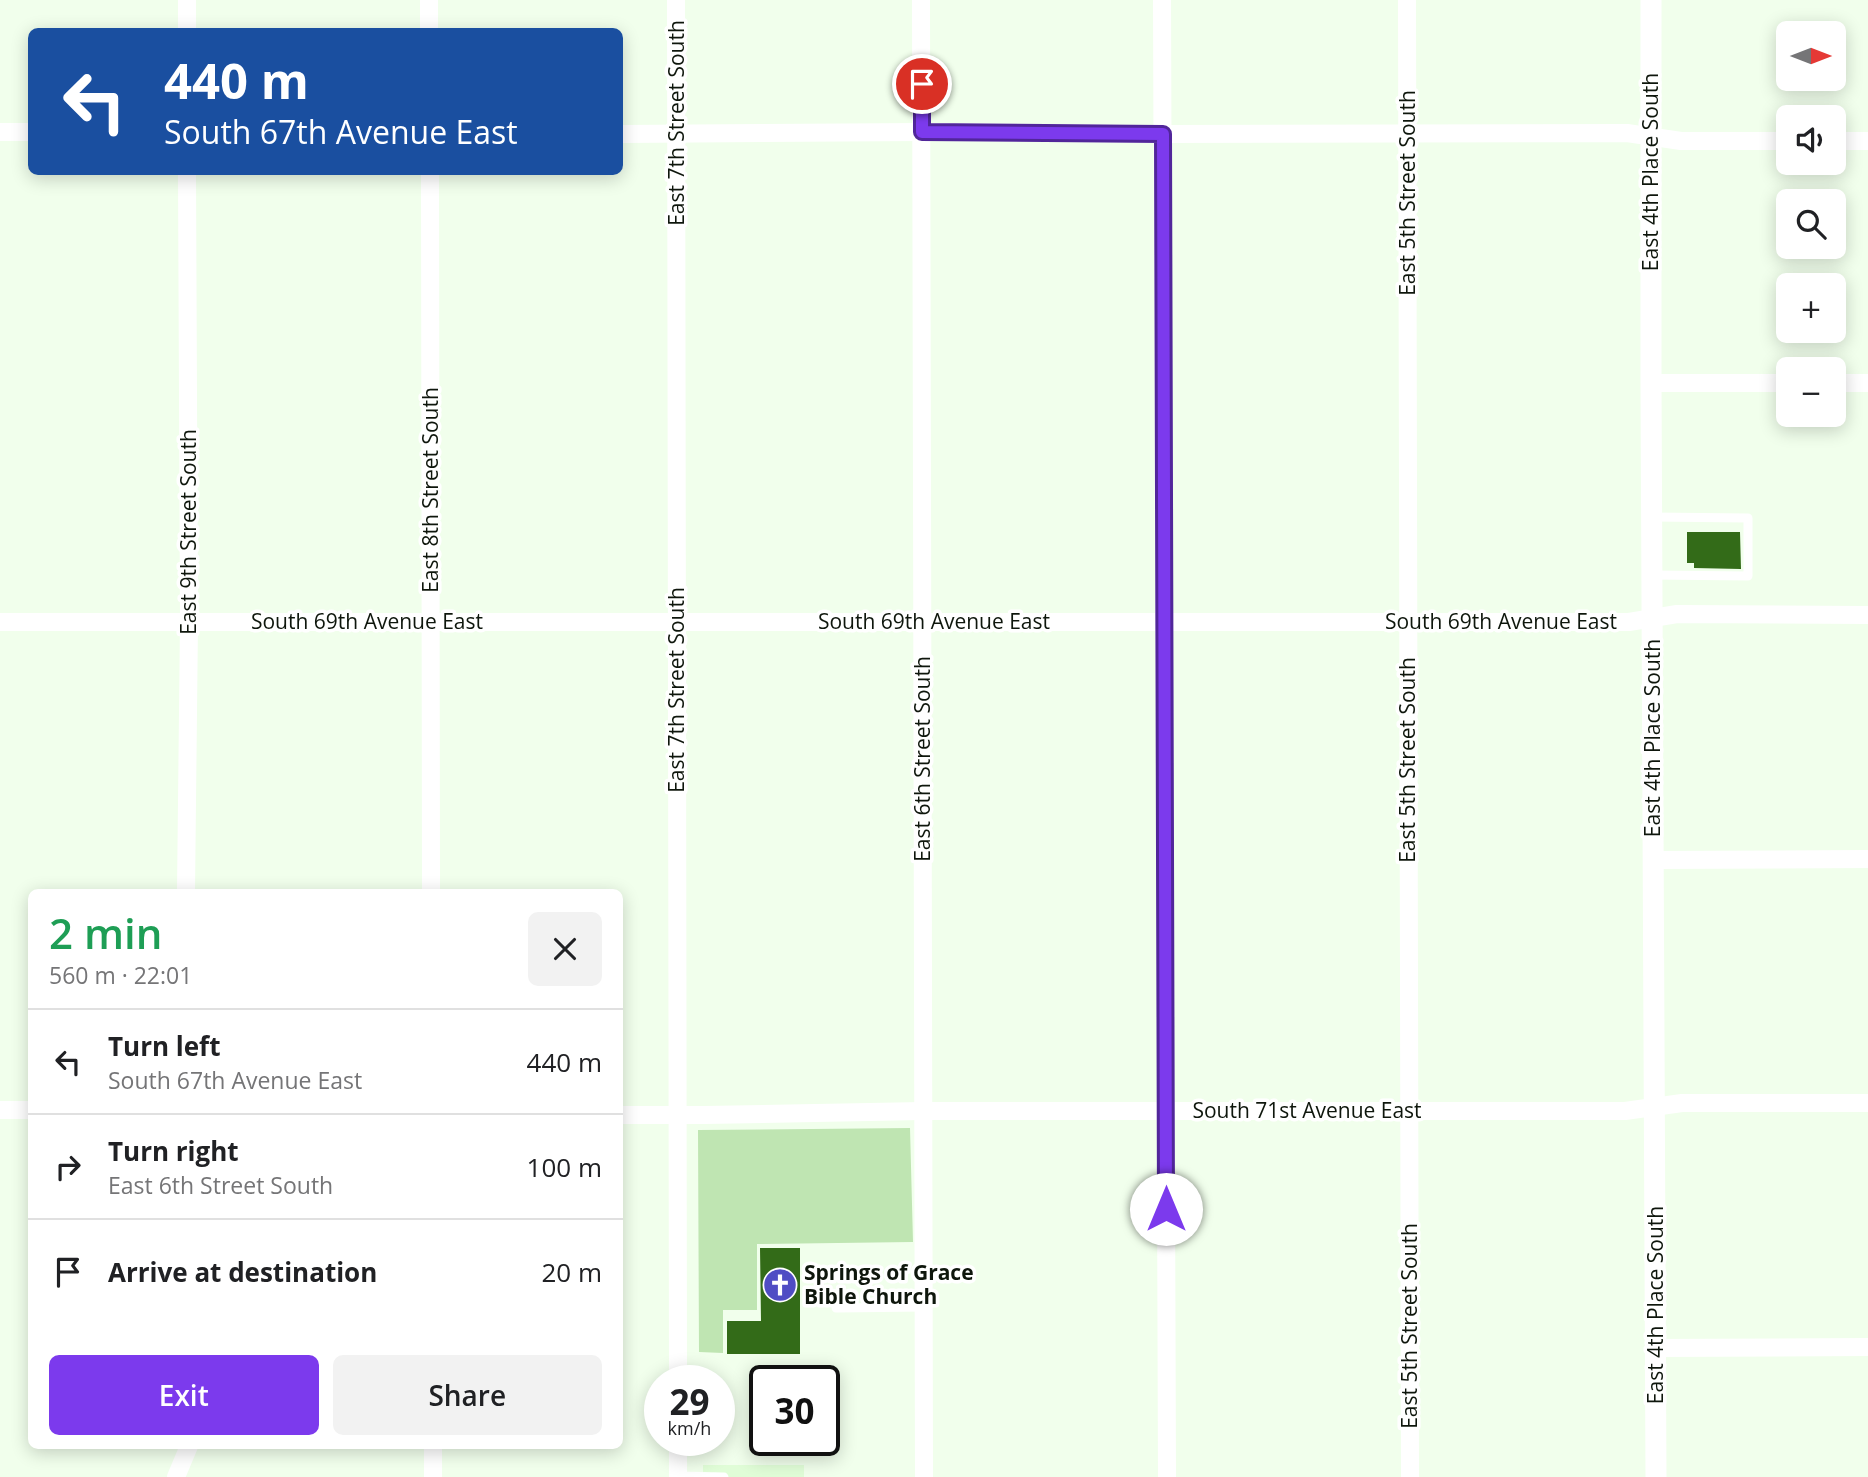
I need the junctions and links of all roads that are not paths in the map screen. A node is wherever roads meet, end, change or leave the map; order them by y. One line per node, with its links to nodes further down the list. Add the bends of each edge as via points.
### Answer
1 (187, 0): 8 (street)
2 (429, 0): 9 (street)
3 (676, 0): 15 (street, East 7th Street South)
4 (921, 0): 12 (street, East 6th Street South)
5 (1163, 0): 16 (street)
6 (1407, 0): 13 (street, East 5th Street South)
7 (1651, 0): 17 (street, East 4th Place South)
8 (187, 28)
9 (429, 28)
10 (0, 132): 11 (street)
11 (28, 132)
12 (922, 132): 15 (street); 16 (street); 31 (street, East 6th Street South)
13 (1408, 133): 16 (street); 17 (street); 37 (street, East 5th Street South)
14 (623, 134): 15 (street)
15 (677, 134): 35 (street, East 7th Street South)
16 (1163, 134): 36 (street)
17 (1651, 136): 18 (street, via 1681,141); 23 (street, East 4th Place South)
18 (1776, 141)
19 (1846, 141): 20 (street)
20 (1868, 141)
21 (187, 175): 33 (street, East 9th Street South)
22 (430, 175): 34 (street, East 8th Street South)
23 (1651, 383): 24 (street); 27 (street, East 4th Place South)
24 (1776, 383)
25 (1846, 383): 26 (street)
26 (1868, 383)
27 (1652, 517): 28 (street, East 4th Place South); 28 (lane, via 1748,518 1748,576)
28 (1653, 575): 30 (street, East 4th Place South)
29 (1868, 615): 30 (street, South 69th Avenue East, via 1676,614)
30 (1653, 618): 37 (street, South 69th Avenue East, via 1629,622); 39 (street, East 4th Place South)
31 (923, 621): 35 (street, South 69th Avenue East); 36 (street, South 69th Avenue East); 46 (street, East 6th Street South)
32 (0, 622): 33 (street, South 69th Avenue East)
33 (189, 622): 34 (street, South 69th Avenue East); 40 (street, East 9th Street South)
34 (431, 622): 35 (street, South 69th Avenue East); 41 (street, East 8th Street South)
35 (677, 622): 50 (street, East 7th Street South)
36 (1165, 622): 37 (street, South 69th Avenue East); 47 (street)
37 (1408, 622): 48 (street, East 5th Street South)
38 (1868, 859): 39 (street)
39 (1654, 860): 43 (street, East 4th Place South)
40 (186, 889)
41 (431, 889)
42 (1868, 1102): 43 (street, South 71st Avenue East)
43 (1654, 1107): 48 (street, South 71st Avenue East, via 1625,1111); 53 (street, East 4th Place South)
44 (0, 1110): 45 (street)
45 (28, 1110)
46 (923, 1111): 47 (street, South 71st Avenue East); 50 (street, South 71st Avenue East); 51 (street, East 6th Street South)
47 (1165, 1111): 48 (street, South 71st Avenue East); 64 (street)
48 (1410, 1111): 65 (street, East 5th Street South)
49 (623, 1115): 50 (street, South 71st Avenue East)
50 (678, 1115): 55 (street, East 7th Street South)
51 (924, 1307): 52 (lane); 63 (street, East 6th Street South)
52 (836, 1308)
53 (1656, 1348): 54 (street); 66 (street, East 4th Place South)
54 (1868, 1348)
55 (678, 1365)
56 (187, 1449): 60 (street)
57 (433, 1449): 61 (street)
58 (678, 1456): 59 (street)
59 (678, 1476): 62 (lane)
60 (176, 1477)
61 (433, 1477)
62 (724, 1477)
63 (924, 1477)
64 (1167, 1477)
65 (1410, 1477)
66 (1657, 1477)

